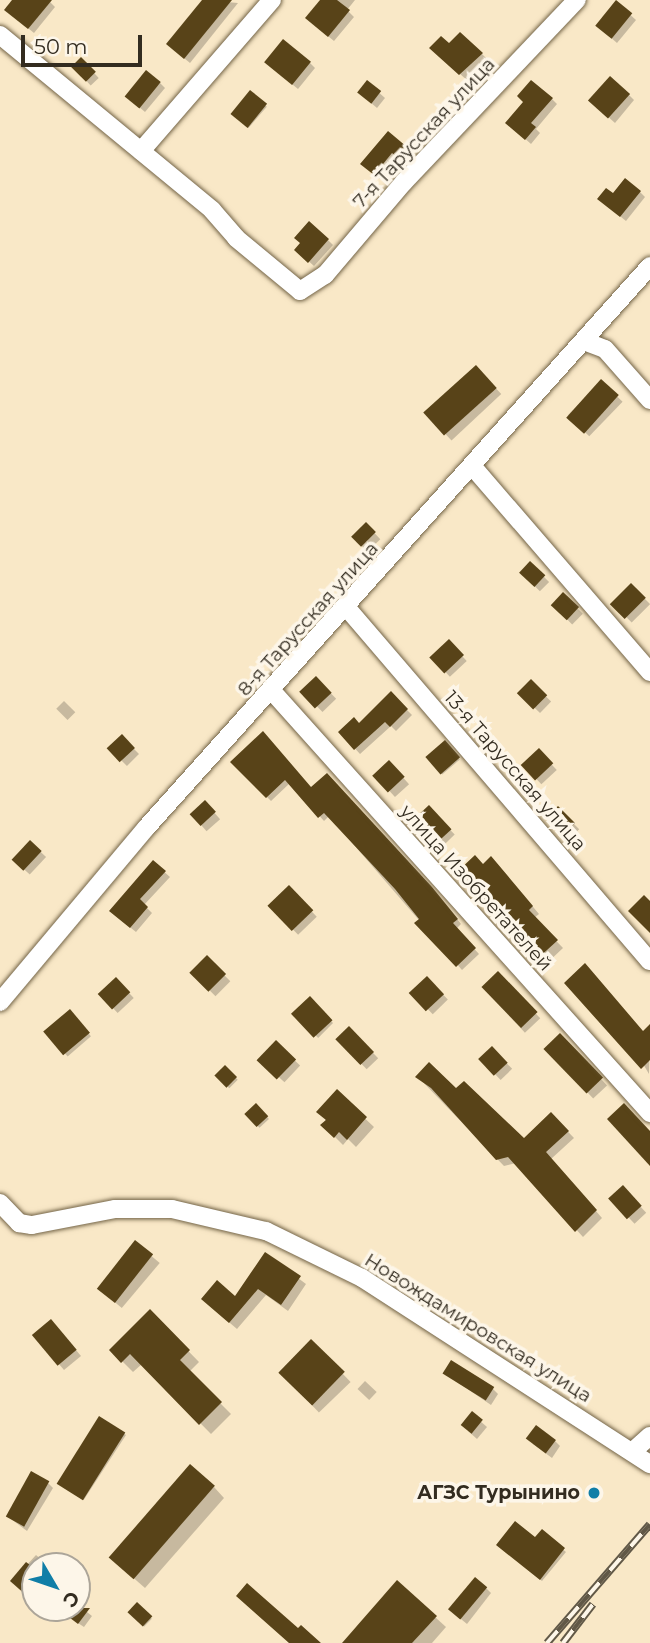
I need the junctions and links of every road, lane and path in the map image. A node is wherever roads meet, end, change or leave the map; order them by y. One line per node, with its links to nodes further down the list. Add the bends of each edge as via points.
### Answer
1 (272, 0): 4 (street)
2 (577, 0): 4 (street, 7-я Тарусская улица, via 404,182 325,275 300,291)
3 (0, 34): 4 (street)
4 (141, 151)
5 (650, 266): 6 (street, 8-я Тарусская улица)
6 (584, 341): 7 (street, via 605,349); 8 (street, 8-я Тарусская улица)
7 (650, 400)
8 (473, 467): 9 (street, 8-я Тарусская улица); 10 (street)
9 (347, 608): 11 (street, 8-я Тарусская улица); 12 (street, 13-я Тарусская улица)
10 (650, 672)
11 (272, 691): 13 (street, 8-я Тарусская улица, via 146,828); 14 (street, улица Изобретателей)
12 (650, 961)
13 (0, 1002)
14 (650, 1113)
15 (0, 1203): 17 (street, Новождамировская улица, via 19,1223 115,1209 172,1209 266,1231 362,1278)
16 (650, 1436): 17 (street)
17 (632, 1451): 18 (street, Новождамировская улица)
18 (650, 1464)

